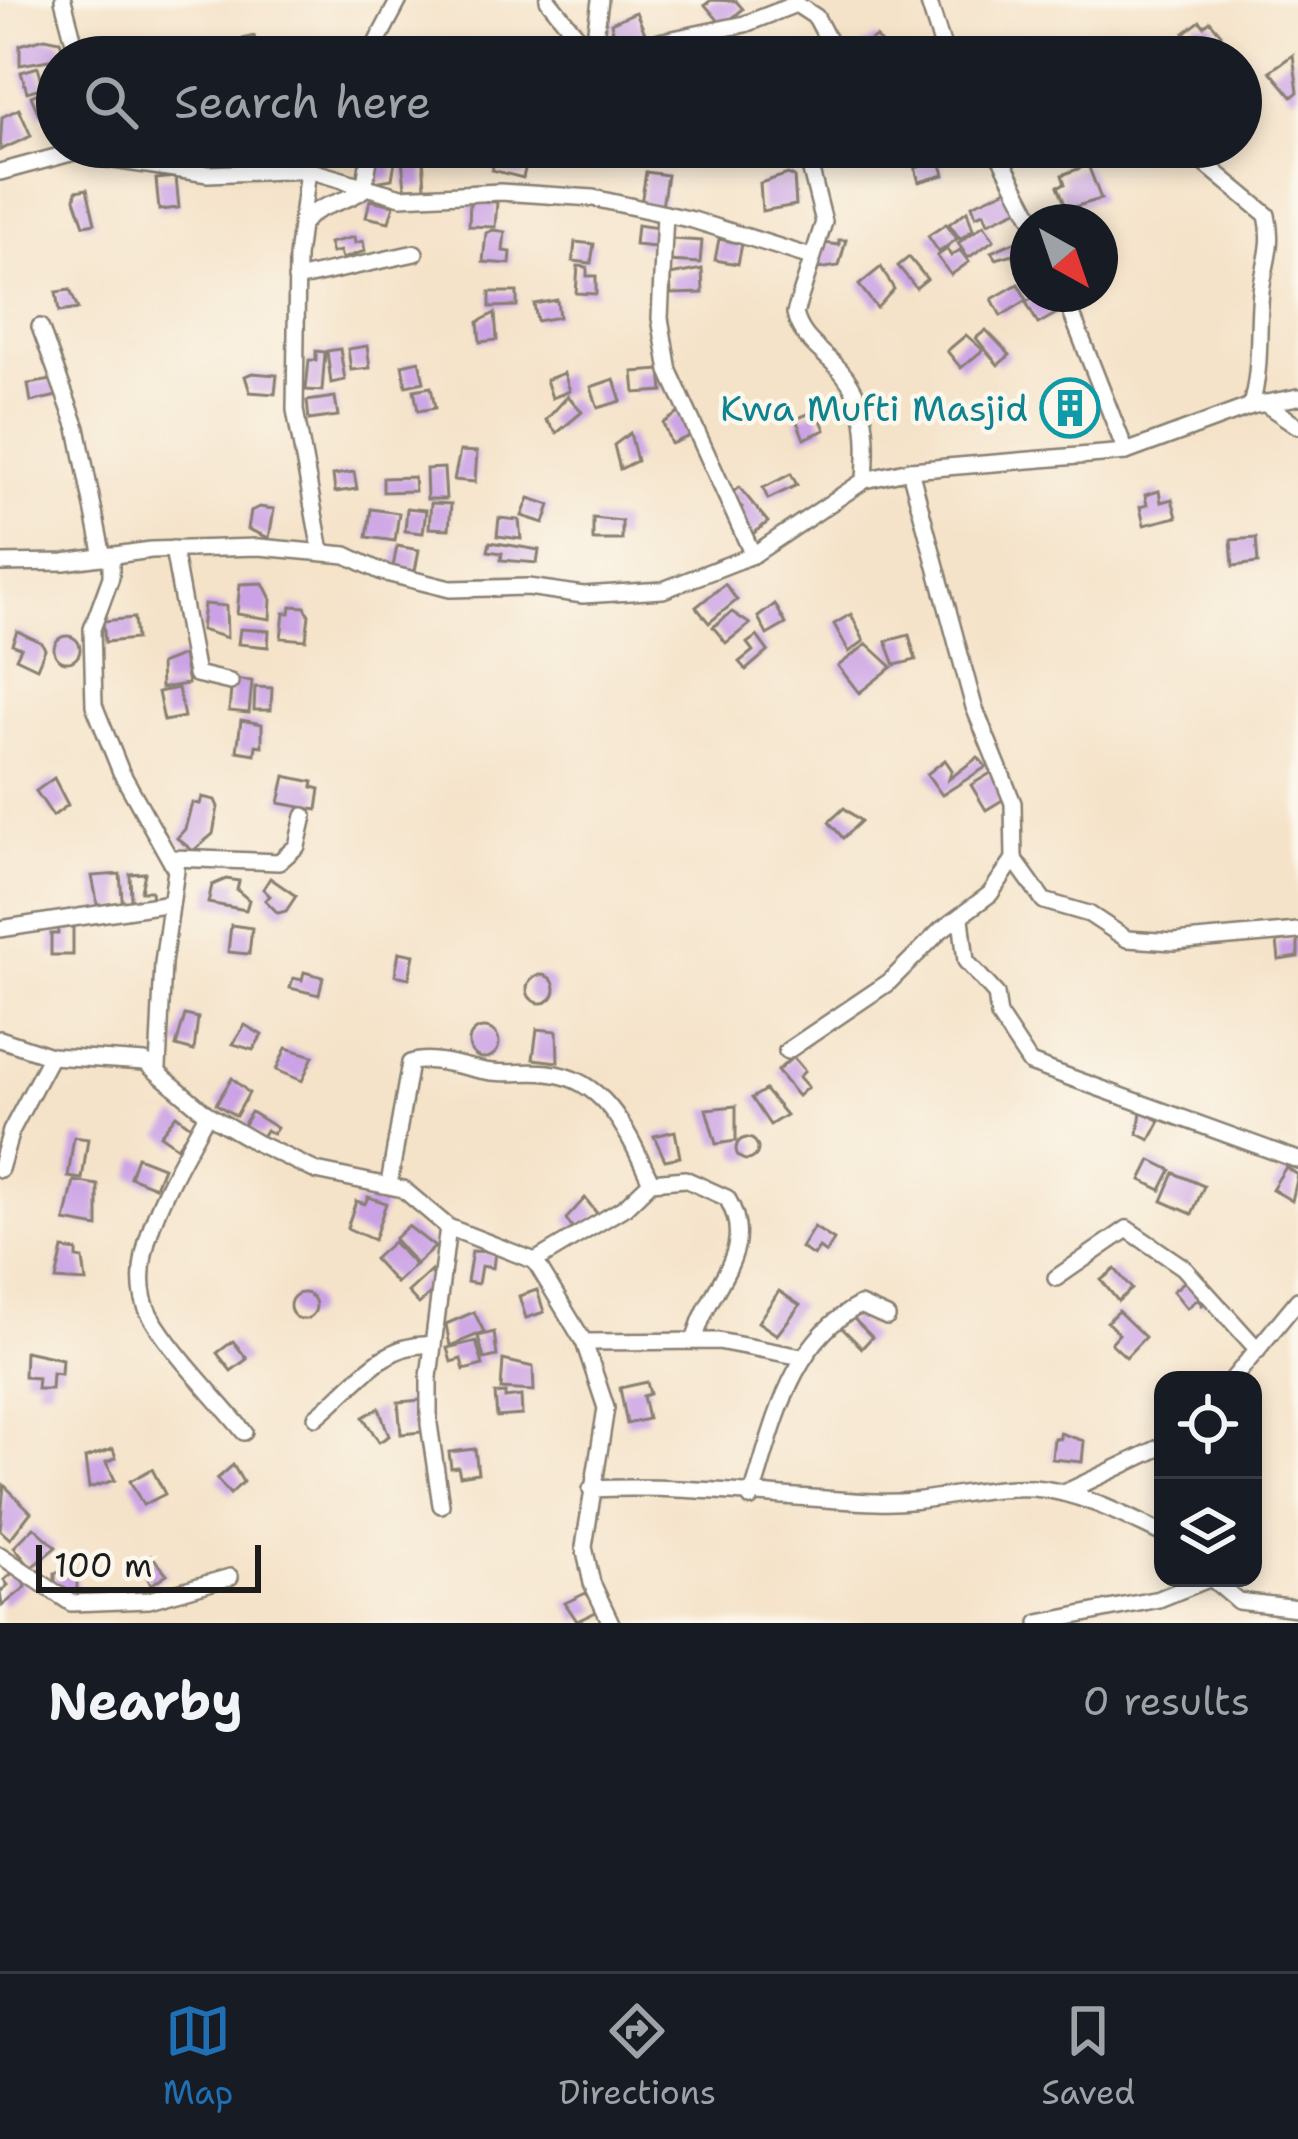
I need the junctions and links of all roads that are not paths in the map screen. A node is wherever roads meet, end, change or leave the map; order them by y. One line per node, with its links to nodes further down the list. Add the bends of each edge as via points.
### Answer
1 (63, 0): 6 (street)
2 (399, 0): 7 (street)
3 (548, 0): 8 (street)
4 (600, 0): 9 (street)
5 (928, 0): 12 (street)
6 (72, 36)
7 (380, 36)
8 (577, 36)
9 (595, 36)
10 (677, 36): 11 (street, via 745,24 796,4)
11 (826, 36)
12 (939, 36)
13 (36, 162): 20 (street)
14 (178, 168): 19 (street)
15 (368, 168): 21 (street)
16 (810, 168): 26 (street, via 824,222)
17 (1006, 168): 22 (street)
18 (1210, 168): 31 (street, via 1267,215 1272,248 1262,288)
19 (308, 170): 21 (street); 24 (street)
20 (0, 172)
21 (364, 189): 23 (street, via 401,197 593,198); 24 (street)
22 (1025, 204)
23 (665, 214): 26 (street); 38 (street, via 661,318 669,371)
24 (304, 221): 27 (street)
25 (415, 253): 27 (street)
26 (811, 256): 35 (street, via 797,322 860,398)
27 (296, 279): 37 (street, via 297,433)
28 (1071, 312): 33 (street)
29 (40, 327): 39 (street, via 77,428)
30 (1298, 397): 31 (street)
31 (1258, 404): 32 (street); 33 (street)
32 (1298, 426)
33 (1126, 452): 34 (street)
34 (910, 470): 35 (street); 44 (street, via 974,707 1013,803)
35 (865, 480): 38 (street)
36 (173, 549): 37 (street); 39 (street); 41 (street, via 196,674)
37 (321, 550): 38 (street, via 450,589 583,595 663,590)
38 (752, 555)
39 (107, 556): 40 (street); 43 (street, via 111,577 92,629 94,705 121,772)
40 (0, 563)
41 (230, 682)
42 (304, 816): 43 (street, via 297,846 279,862)
43 (173, 858): 45 (street)
44 (1014, 859): 46 (street); 48 (street, via 1044,901 1089,914 1126,938)
45 (170, 903): 47 (street); 52 (street)
46 (961, 918): 50 (street, via 889,982); 54 (street, via 966,961 996,994 998,1016 1030,1063)
47 (0, 929)
48 (1298, 931)
49 (0, 1039): 51 (street)
50 (788, 1052)
51 (51, 1055): 52 (street); 55 (street)
52 (158, 1068): 53 (street)
53 (207, 1114): 57 (street, via 316,1171); 70 (street, via 152,1226 143,1283 149,1312)
54 (1298, 1160)
55 (0, 1169)
56 (651, 1182): 57 (street, via 626,1127 580,1082 422,1059 410,1063); 59 (street, via 625,1207); 63 (street, via 702,1184 727,1198 741,1235)
57 (389, 1184): 58 (street)
58 (448, 1227): 59 (street); 65 (street)
59 (535, 1261): 64 (street)
60 (1056, 1278): 66 (street, via 1127,1229 1183,1267)
61 (1298, 1300): 66 (street)
62 (887, 1317): 67 (street, via 860,1304)
63 (695, 1340): 64 (street); 67 (street)
64 (584, 1342): 72 (street, via 606,1408)
65 (431, 1345): 69 (street, via 380,1359); 75 (street, via 429,1424)
66 (1258, 1350): 68 (street)
67 (802, 1357): 74 (street)
68 (1240, 1371)
69 (316, 1417)
70 (244, 1432)
71 (1154, 1450): 73 (street)
72 (591, 1489): 74 (street, via 686,1486); 80 (street, via 584,1547)
73 (1064, 1493): 74 (street, via 1030,1488 881,1503); 76 (street)
74 (751, 1498)
75 (441, 1505)
76 (1154, 1530)
77 (0, 1555): 78 (street, via 71,1603 149,1600)
78 (230, 1577)
79 (1298, 1608): 81 (street, via 1238,1601 1211,1578 1159,1600)
80 (611, 1623)
81 (1039, 1623)

